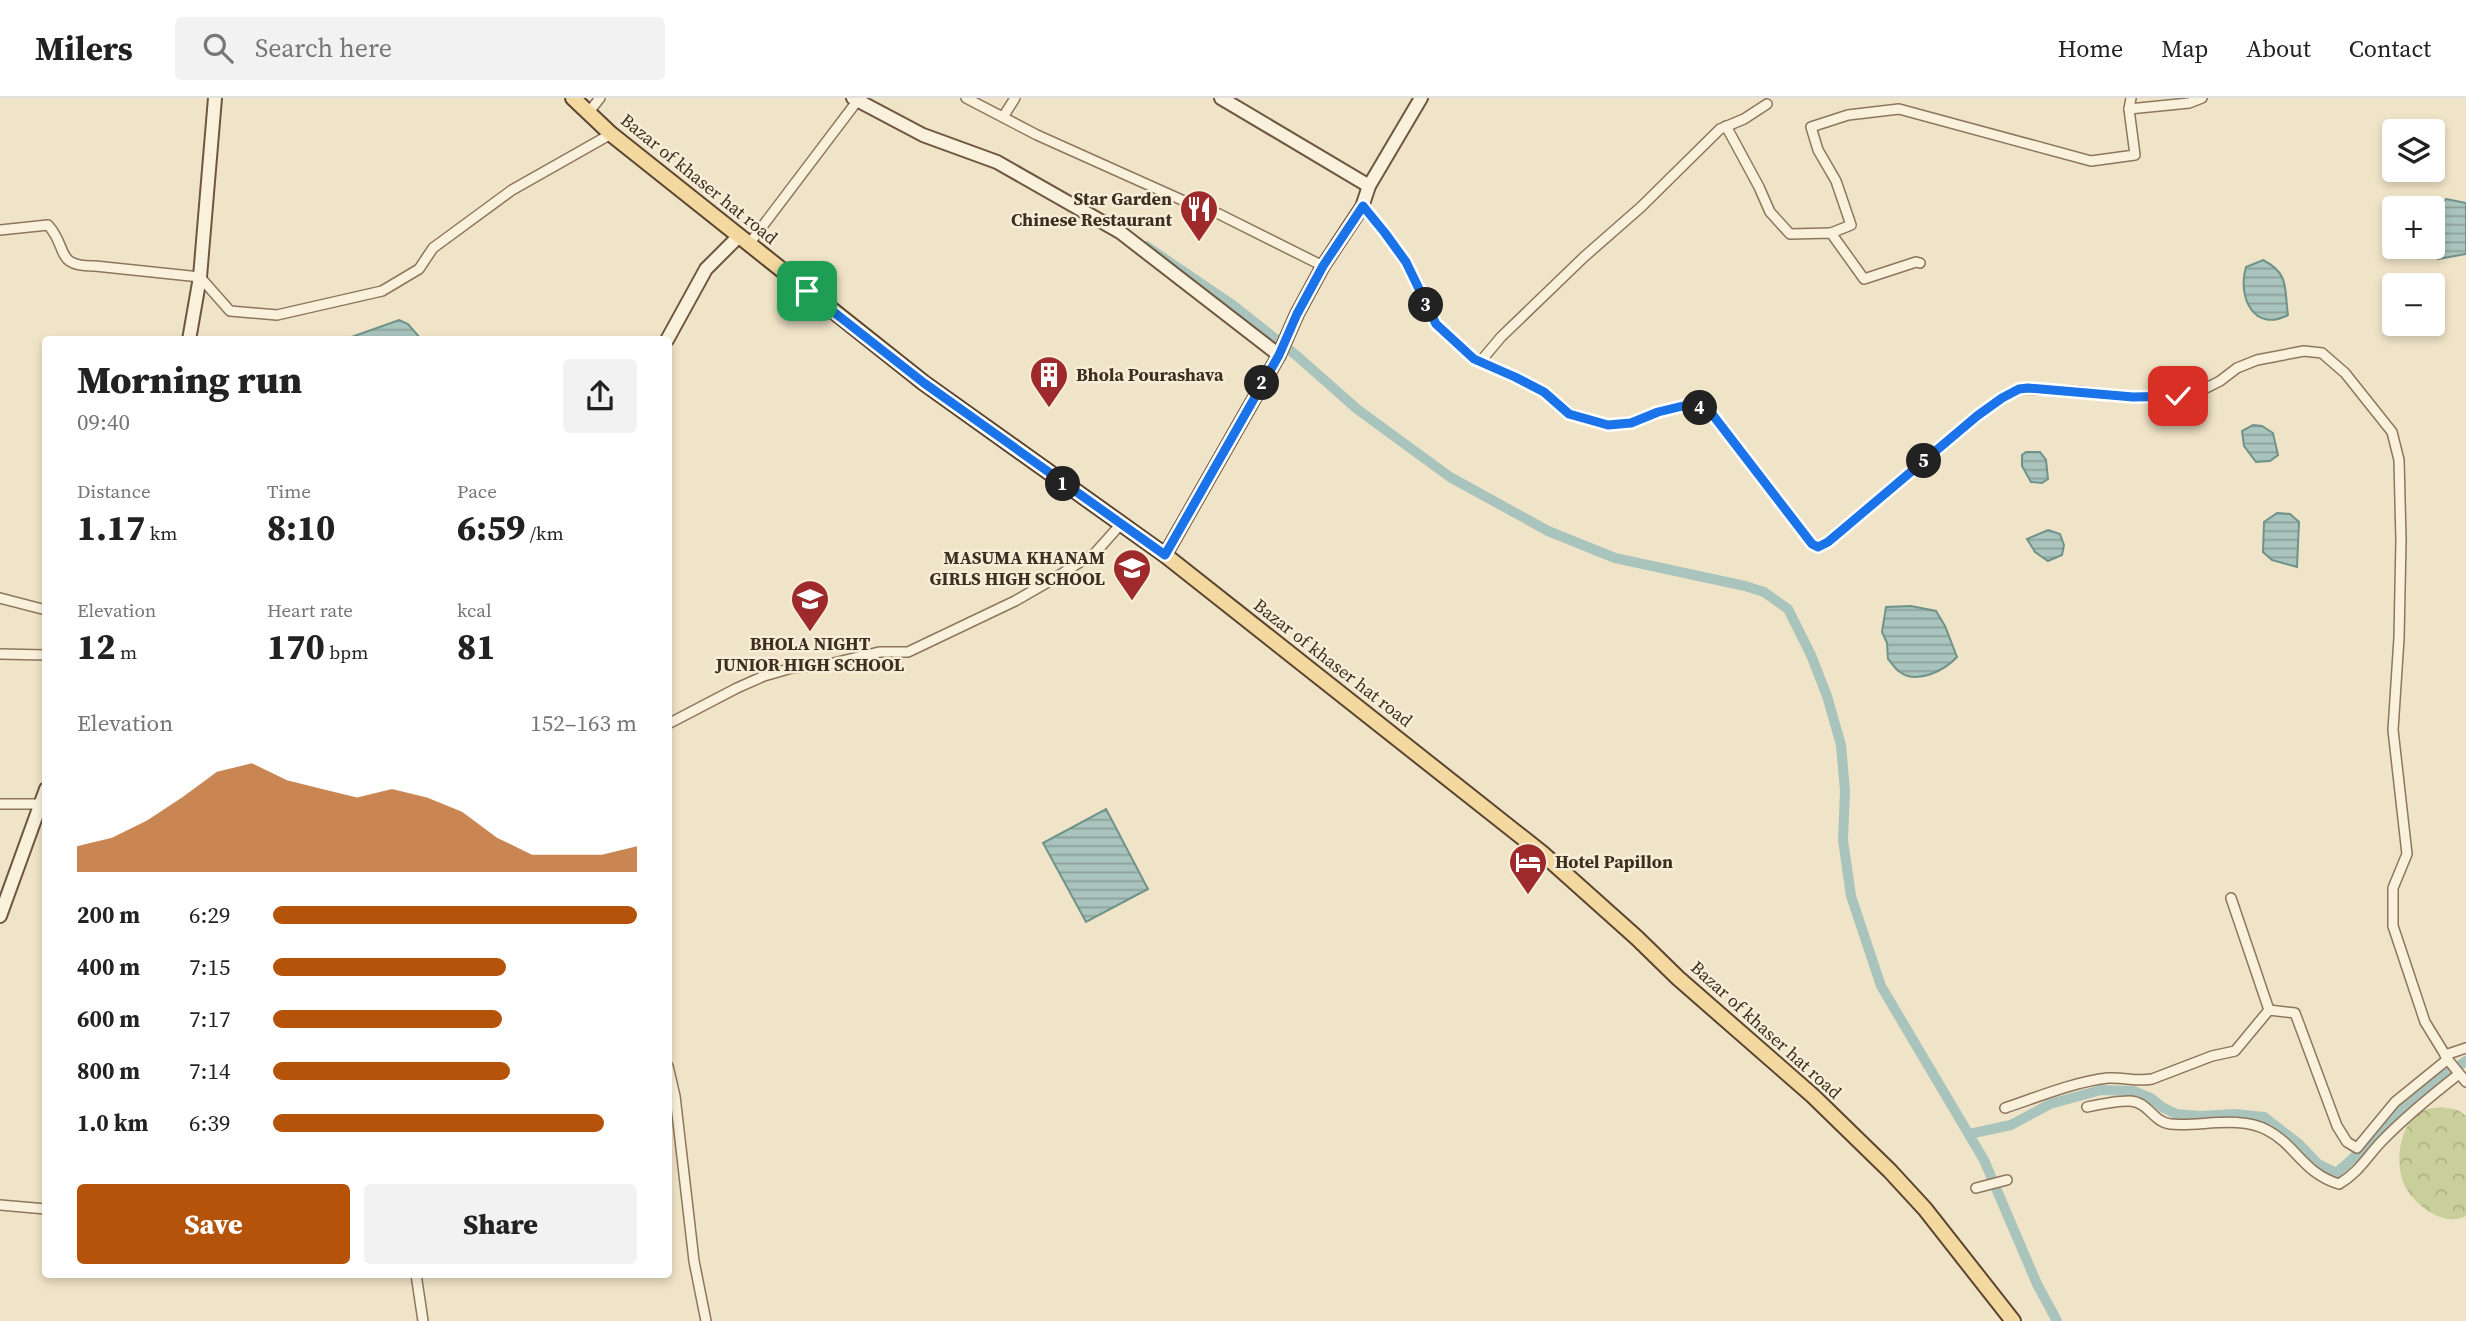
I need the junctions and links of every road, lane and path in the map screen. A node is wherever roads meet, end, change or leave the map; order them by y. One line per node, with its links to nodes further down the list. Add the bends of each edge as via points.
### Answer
1 (215, 98): 24 (street)
2 (573, 98): 13 (main road, Bazar of khaser hat road)
3 (600, 98): 13 (street)
4 (967, 98): 14 (street)
5 (1015, 98): 14 (street)
6 (1221, 98): 17 (street)
7 (1421, 98): 17 (street)
8 (2131, 98): 12 (street)
9 (2202, 98): 12 (street)
10 (856, 99): 21 (street); 27 (street, via 923,135 997,162 1120,232)
11 (1768, 104): 15 (street)
12 (2129, 109): 20 (street, via 2135,155 2091,161 1899,109 1848,115 1811,127 1851,225)
13 (588, 113): 16 (main road, Bazar of khaser hat road)
14 (1003, 117): 23 (street)
15 (1726, 126): 20 (street, via 1770,212 1790,234); 28 (street, via 1584,257)
16 (611, 134): 21 (main road, Bazar of khaser hat road); 24 (street, via 512,190 433,248 419,269 382,291 277,315 230,311)
17 (1369, 186): 18 (street)
18 (1363, 206): 23 (street); 28 (street, via 1406,262 1436,324)
19 (0, 230): 24 (street, via 48,225 67,260 78,266)
20 (1832, 233): 22 (street, via 1864,279)
21 (744, 240): 26 (street, via 706,269); 29 (main road, Bazar of khaser hat road, via 924,383)
22 (1920, 263)
23 (1323, 266): 27 (street)
24 (200, 278): 25 (street)
25 (190, 336)
26 (669, 336)
27 (1279, 355): 30 (street)
28 (1480, 362): 43 (street, via 1544,392 1569,414 1608,425 1631,423 1687,405 1709,410 1818,547 1977,416 2019,389 2178,396 2198,392 2257,360 2322,353 2345,373 2392,432 2399,460 2399,638 2393,730 2407,854 2393,888 2393,926 2426,1022)
29 (1121, 525): 30 (main road, Bazar of khaser hat road); 35 (street, via 1094,553 1048,582 908,652 879,652 774,673)
30 (1165, 555): 55 (main road, Bazar of khaser hat road, via 1542,853 1813,1096 1925,1209)
31 (0, 598): 32 (street)
32 (42, 609)
33 (0, 654): 34 (street)
34 (42, 655)
35 (672, 722)
36 (42, 798): 38 (street)
37 (0, 804): 38 (street)
38 (39, 804): 40 (street)
39 (2231, 898): 41 (street)
40 (0, 916)
41 (2269, 1010): 43 (street, via 2294,1013 2337,1126 2357,1148 2395,1102); 47 (street, via 2235,1051 2152,1079 2106,1079)
42 (2466, 1048): 43 (street)
43 (2447, 1058): 44 (street)
44 (2462, 1078): 46 (street, via 2388,1136 2356,1174 2339,1184 2323,1179 2265,1129 2236,1124 2168,1124 2143,1103 2131,1101)
45 (672, 1083): 54 (street)
46 (2087, 1107)
47 (2005, 1108)
48 (2007, 1180): 49 (street)
49 (1976, 1188)
50 (0, 1205): 51 (street)
51 (42, 1209)
52 (417, 1278): 53 (street)
53 (423, 1321)
54 (706, 1321)
55 (2012, 1321)

